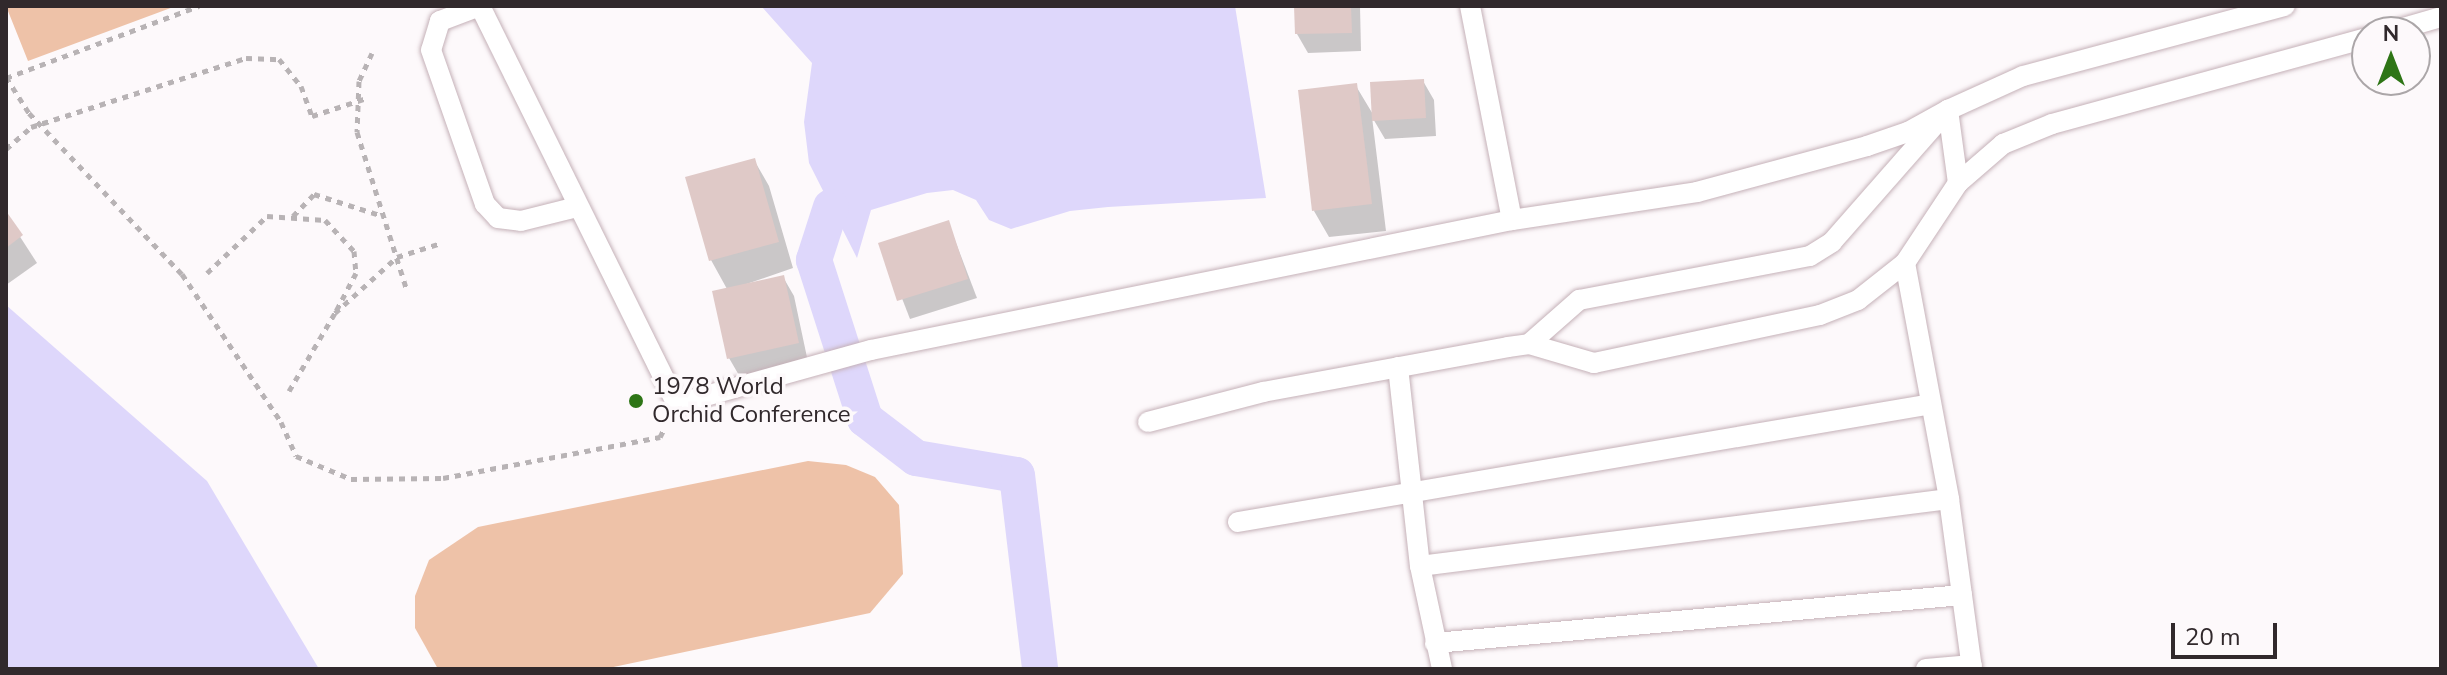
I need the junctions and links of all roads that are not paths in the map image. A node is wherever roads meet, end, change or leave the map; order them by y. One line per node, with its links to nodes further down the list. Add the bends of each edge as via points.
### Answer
1 (480, 6): 7 (lane); 7 (lane, via 440,21 431,50 485,204 498,218 521,221)
2 (1470, 6): 8 (lane)
3 (2285, 6): 5 (lane, via 2023,76)
4 (2351, 42): 6 (lane, via 2052,124 2003,144)
5 (1948, 110): 6 (lane); 8 (lane, via 1867,146 1697,192); 10 (lane, via 1832,242 1810,256 1579,300)
6 (1958, 183): 9 (lane)
7 (577, 207): 8 (lane, via 677,404 871,350)
8 (1512, 220)
9 (1905, 263): 10 (lane, via 1858,300 1820,315 1594,363); 12 (lane)
10 (1529, 344): 11 (lane)
11 (1398, 367): 13 (lane); 14 (lane)
12 (1931, 404): 14 (lane); 15 (lane)
13 (1148, 422)
14 (1409, 490): 16 (lane); 17 (lane)
15 (1949, 499): 17 (lane); 18 (lane)
16 (1238, 522)
17 (1420, 566): 19 (lane)
18 (1962, 595): 19 (lane); 20 (lane)
19 (1435, 643): 21 (lane)
20 (1972, 667): 22 (lane)
21 (1442, 669)
22 (1926, 669)

